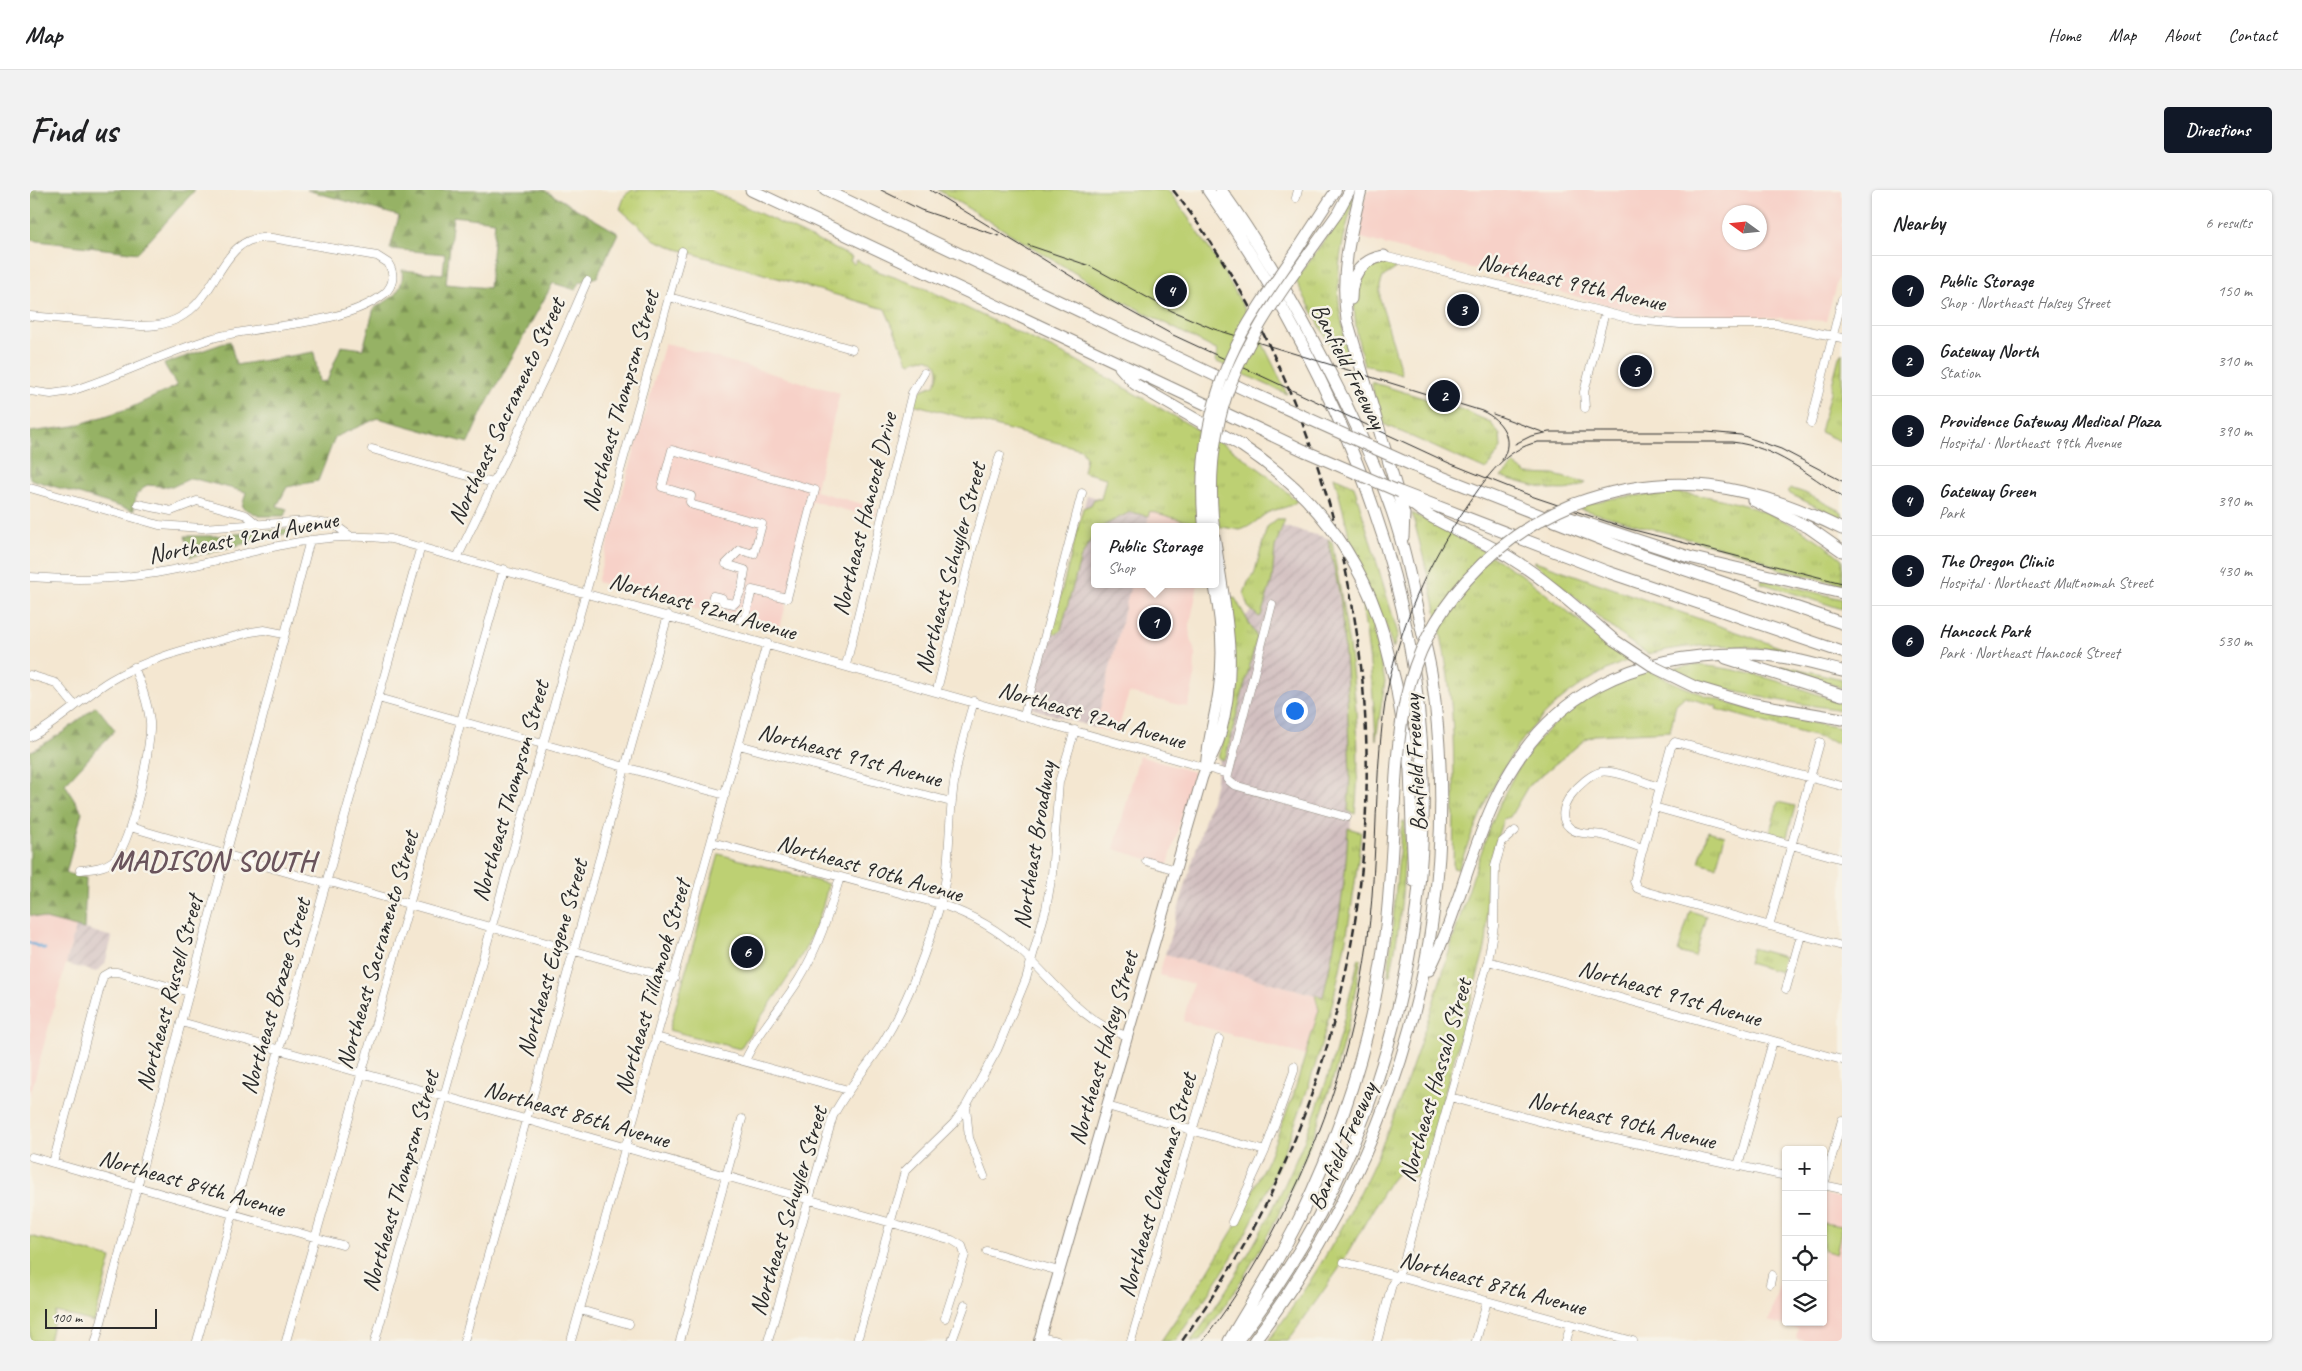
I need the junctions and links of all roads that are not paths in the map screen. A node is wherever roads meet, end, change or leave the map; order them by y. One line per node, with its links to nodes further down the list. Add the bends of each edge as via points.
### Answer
1 (751, 190): 19 (highway)
2 (825, 190): 33 (highway, bridge, via 1256,395 1414,466)
3 (1208, 190): 99 (highway, Banfield Freeway, via 1261,271 1313,366 1357,466 1392,568 1410,648 1421,738 1424,833)
4 (1220, 190): 40 (highway, Banfield Freeway, via 1271,264 1325,361 1372,462)
5 (1336, 190): 34 (main road, bridge, via 1249,322 1221,382 1211,415 1204,459)
6 (1350, 190): 35 (main road, bridge, via 1337,214 1258,325 1242,354 1220,417 1213,459)
7 (1362, 190): 15 (highway, via 1345,261)
8 (682, 251): 11 (street, Northeast Thompson Street)
9 (1384, 256): 13 (street, Northeast 99th Avenue); 15 (highway, via 1365,262 1356,273)
10 (588, 281): 27 (street, Northeast Sacramento Street)
11 (669, 297): 18 (street); 48 (street, Northeast Thompson Street)
12 (1842, 299): 16 (street)
13 (1606, 312): 16 (street, Northeast 99th Avenue, via 1670,324 1776,324); 22 (street, via 1584,392)
14 (30, 316): 21 (street, via 141,326 174,321 200,302 234,250 256,238 377,256 388,264 392,273 391,285 384,293 350,311 212,339 71,392)
15 (1347, 320): 40 (highway, via 1404,514)
16 (1833, 336): 17 (street, Northeast 99th Avenue); 23 (street)
17 (1842, 338)
18 (852, 349)
19 (1117, 364): 30 (highway, bridge); 99 (highway, bridge, via 1135,384 1265,461 1300,492 1332,528 1352,558 1383,633 1396,685 1410,769)
20 (924, 373): 58 (street, Northeast Hancock Drive, via 912,393)
21 (30, 391)
22 (1585, 408)
23 (1811, 423)
24 (372, 449): 27 (street)
25 (672, 450): 25 (street, via 815,490 786,598 752,590 744,621 709,611 713,596 722,598 723,602 736,602 745,570 726,564 740,550 754,554 762,524 693,505 691,496 662,487)
26 (1000, 455): 62 (street, Northeast Schuyler Street, via 974,542)
27 (494, 483): 43 (street, Northeast Sacramento Street)
28 (1683, 484): 37 (highway, via 1717,485 1757,494); 42 (highway, via 1758,502 1808,527); 173 (highway, bridge, via 1610,492 1574,504 1528,528 1470,576 1423,645 1406,697 1397,757 1384,945 1355,1077 1332,1145 1300,1217)
29 (30, 488): 36 (street, via 158,526 202,528)
30 (1400, 492): 56 (highway, via 1608,572); 68 (highway, bridge, via 1412,505 1530,570 1614,640 1656,668 1695,687 1749,703)
31 (1082, 493): 67 (street)
32 (138, 504): 36 (street, via 171,511 197,501 246,515)
33 (1528, 512): 49 (highway, via 1564,516 1689,557); 52 (highway, via 1681,569)
34 (1204, 523)
35 (1214, 523)
36 (257, 524): 38 (street, via 324,522 335,525)
37 (1842, 529)
38 (350, 536): 39 (street, Northeast 92nd Avenue); 41 (street, Northeast 92nd Avenue, via 391,539)
39 (310, 540): 46 (street, Northeast 92nd Avenue, via 148,574 86,579); 54 (street, Northeast Russell Street)
40 (1402, 543): 108 (highway, Banfield Freeway, via 1432,674 1440,754 1439,861)
41 (421, 546): 43 (street, Northeast 92nd Avenue); 64 (street, Northeast Brazee Street)
42 (1842, 551)
43 (458, 556): 44 (street, Northeast 92nd Avenue)
44 (504, 569): 48 (street, Northeast 92nd Avenue); 69 (street, Northeast Sacramento Street)
45 (1219, 572): 53 (main road, Northeast Halsey Street)
46 (30, 577)
47 (1215, 588): 53 (main road, Northeast Halsey Street)
48 (586, 592): 51 (street, Northeast 92nd Avenue); 73 (street, Northeast Thompson Street)
49 (1842, 593)
50 (1272, 604): 77 (street)
51 (668, 615): 55 (street, Northeast 92nd Avenue); 75 (street, Northeast Eugene Street)
52 (1842, 623)
53 (1225, 624): 76 (main road, Northeast Halsey Street, via 1230,672 1225,717 1216,750)
54 (284, 634): 59 (street, via 264,630 251,632); 90 (street, Northeast Russell Street)
55 (767, 643): 58 (street, Northeast 92nd Avenue); 74 (street, Northeast Tillamook Street)
56 (1842, 652)
57 (1717, 656): 60 (highway, via 1764,655); 63 (highway); 108 (highway, via 1680,658 1622,673 1575,700 1542,729 1517,761 1496,798 1444,940)
58 (846, 665): 62 (street, Northeast 92nd Avenue)
59 (134, 668): 66 (street, via 98,688); 85 (street, via 146,704 150,733)
60 (1842, 671)
61 (30, 675): 66 (street, via 56,683)
62 (937, 690): 65 (street, Northeast 92nd Avenue)
63 (1842, 695)
64 (378, 698): 69 (street); 96 (street, Northeast Brazee Street)
65 (974, 701): 67 (street, Northeast 92nd Avenue); 82 (street, Northeast Schuyler Street, via 956,766)
66 (75, 706): 71 (street)
67 (1024, 716): 70 (street, Northeast 92nd Avenue)
68 (1842, 719)
69 (461, 722): 73 (street); 98 (street, Northeast Sacramento Street)
70 (1075, 730): 76 (street, Northeast 92nd Avenue); 105 (street, Northeast Broadway, via 1059,782 1050,890)
71 (30, 737)
72 (1820, 742): 78 (street)
73 (543, 744): 75 (street); 101 (street, Northeast Thompson Street)
74 (739, 745): 81 (street, Northeast Tillamook Street); 82 (street, Northeast 91st Avenue)
75 (625, 767): 81 (street); 104 (street, Northeast Eugene Street)
76 (1206, 767): 77 (street, Northeast 92nd Avenue); 94 (main road, Northeast Halsey Street)
77 (1228, 774): 84 (street, Northeast 92nd Avenue, via 1229,782 1234,785)
78 (1811, 778): 79 (street); 80 (street, via 1674,742); 88 (street)
79 (1842, 786)
80 (1660, 787): 83 (street); 89 (street, via 1612,772 1600,772 1567,799 1563,810 1564,821 1569,828)
81 (725, 795): 87 (street, Northeast Tillamook Street)
82 (952, 802): 97 (street, Northeast Schuyler Street, via 949,851)
83 (1654, 807): 88 (street); 89 (street)
84 (1347, 817)
85 (130, 826): 90 (street); 93 (street, via 112,861)
86 (1515, 831): 106 (street, Northeast Hassalo Street, via 1502,842 1495,866 1494,926)
87 (712, 842): 95 (street, Northeast 90th Avenue); 107 (street, Northeast Tillamook Street)
88 (1791, 846): 91 (street); 100 (street)
89 (1642, 848): 100 (street, via 1634,882 1637,888)
90 (226, 854): 96 (street); 110 (street, Northeast Russell Street)
91 (1842, 859)
92 (1146, 861): 94 (street)
93 (80, 870)
94 (1176, 870): 112 (main road, Northeast Halsey Street)
95 (840, 878): 97 (street, Northeast 90th Avenue); 118 (street, via 809,961)
96 (326, 882): 98 (street); 116 (street, Northeast Brazee Street)
97 (940, 904): 105 (street, Northeast 90th Avenue, via 981,922 1014,944); 121 (street, Northeast Schuyler Street, via 901,1010)
98 (409, 906): 101 (street); 120 (street, Northeast Sacramento Street)
99 (1416, 912): 174 (highway, Banfield Freeway, via 1395,1021 1358,1134 1336,1184 1300,1249)
100 (1769, 926): 102 (street)
101 (491, 928): 104 (street); 122 (street, Northeast Thompson Street)
102 (1801, 935): 103 (street); 109 (street)
103 (1842, 946)
104 (574, 952): 107 (street); 126 (street, Northeast Eugene Street)
105 (1032, 961): 112 (street, Northeast 90th Avenue, via 1087,1015 1108,1029); 124 (street, Northeast Broadway, via 997,1050)
106 (1488, 961): 115 (street, Northeast 91st Avenue); 123 (street, Northeast Hassalo Street)
107 (674, 979): 113 (street, Northeast Tillamook Street)
108 (1424, 979): 175 (highway, Banfield Freeway, via 1395,1079 1365,1157 1312,1257)
109 (1786, 988)
110 (189, 992): 111 (street, Northeast Russell Street); 133 (street, via 117,972 106,973)
111 (181, 1022): 116 (street, Northeast 86th Avenue); 139 (street, Northeast Russell Street)
112 (1127, 1036): 125 (main road, Northeast Halsey Street)
113 (656, 1037): 118 (street); 130 (street, Northeast Tillamook Street)
114 (1219, 1039): 129 (street, Northeast Clackamas Street)
115 (1773, 1041): 117 (street, Northeast 91st Avenue); 134 (street)
116 (280, 1049): 120 (street, Northeast 86th Avenue); 143 (street, Northeast Brazee Street)
117 (1842, 1060)
118 (745, 1061): 121 (street)
119 (1294, 1066): 131 (street)
120 (362, 1073): 122 (street, Northeast 86th Avenue); 146 (street, Northeast Sacramento Street)
121 (848, 1090): 142 (street, Northeast Schuyler Street, via 833,1116)
122 (444, 1095): 126 (street, Northeast 86th Avenue); 165 (street, Northeast Thompson Street)
123 (1450, 1097): 134 (street, Northeast 90th Avenue, via 1561,1127); 152 (street, Northeast Hassalo Street, via 1402,1268)
124 (966, 1106): 137 (street, via 969,1138); 145 (street, Northeast Broadway, via 905,1171)
125 (1107, 1106): 129 (street); 150 (main road, Northeast Halsey Street)
126 (526, 1119): 130 (street, Northeast 86th Avenue); 166 (street, Northeast Eugene Street)
127 (742, 1119): 138 (street)
128 (1842, 1120): 135 (street)
129 (1192, 1130): 131 (street); 172 (street, Northeast Clackamas Street)
130 (625, 1148): 138 (street, Northeast 86th Avenue); 156 (street, Northeast Tillamook Street)
131 (1265, 1151): 144 (street)
132 (32, 1157): 133 (street, Northeast 84th Avenue)
133 (53, 1163): 139 (street, Northeast 84th Avenue)
134 (1738, 1166): 136 (street, Northeast 90th Avenue)
135 (1827, 1174)
136 (1782, 1175)
137 (984, 1176)
138 (726, 1177): 142 (street, Northeast 86th Avenue); 161 (street)
139 (136, 1186): 143 (street, Northeast 84th Avenue); 162 (street, Northeast Russell Street)
140 (1827, 1186): 141 (street)
141 (1842, 1189)
142 (807, 1199): 145 (street, Northeast 86th Avenue); 168 (street, Northeast Schuyler Street)
143 (233, 1214): 146 (street, Northeast 84th Avenue); 163 (street, Northeast Brazee Street)
144 (1232, 1222)
145 (890, 1223): 157 (street, Northeast 86th Avenue, via 952,1240 962,1246 966,1255); 169 (street, Northeast Broadway)
146 (316, 1237): 147 (street, Northeast 84th Avenue); 164 (street, Northeast Sacramento Street)
147 (342, 1245)
148 (988, 1251): 150 (street)
149 (1344, 1262): 152 (street, Northeast 87th Avenue)
150 (1059, 1271): 160 (main road, Northeast Halsey Street)
151 (1772, 1275): 153 (street)
152 (1397, 1276): 154 (street, Northeast 87th Avenue); 176 (street, Northeast Hassalo Street)
153 (1770, 1284)
154 (1487, 1301): 159 (street, Northeast 87th Avenue); 177 (street)
155 (965, 1305): 170 (street)
156 (580, 1310): 158 (street); 167 (street, Northeast Tillamook Street)
157 (945, 1318)
158 (629, 1324)
159 (1571, 1324): 178 (street); 179 (street, Northeast 87th Avenue)
160 (1040, 1339): 171 (street)
161 (682, 1340)
162 (96, 1341)
163 (197, 1341)
164 (286, 1341)
165 (375, 1341)
166 (464, 1341)
167 (571, 1341)
168 (768, 1341)
169 (857, 1341)
170 (952, 1341)
171 (1057, 1341)
172 (1131, 1341)
173 (1229, 1341)
174 (1236, 1341)
175 (1254, 1341)
176 (1377, 1341)
177 (1476, 1341)
178 (1566, 1341)
179 (1634, 1341)

